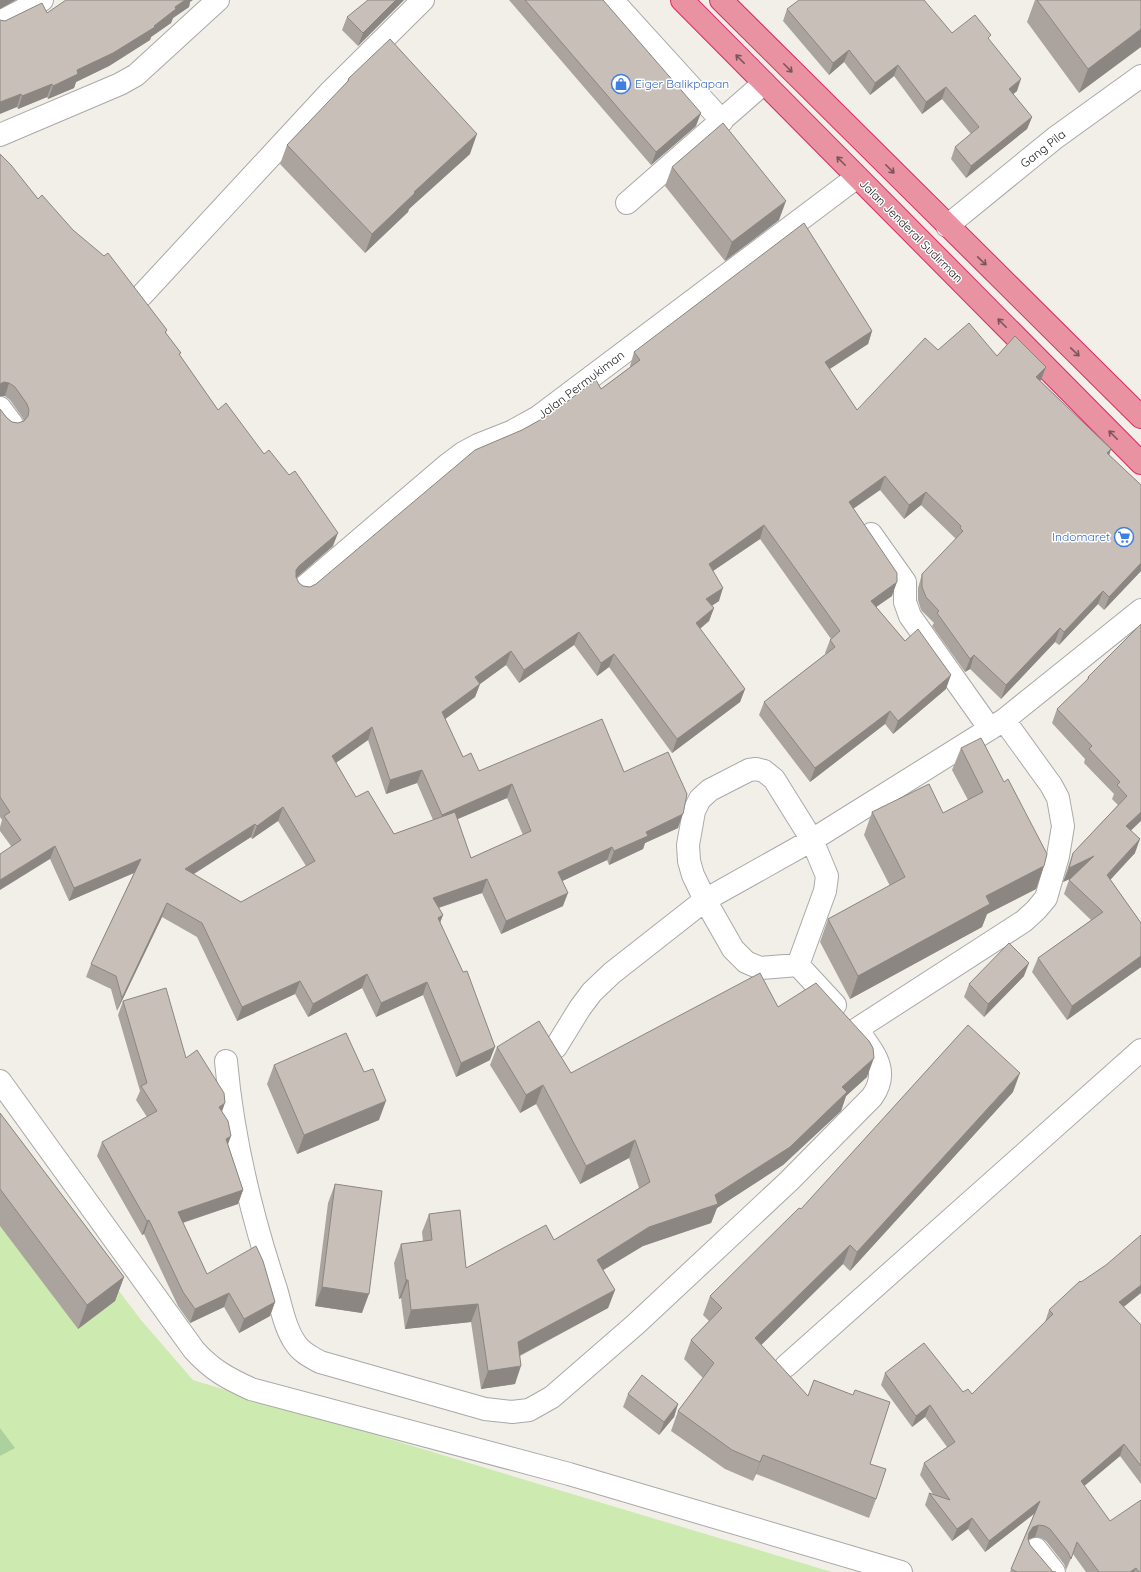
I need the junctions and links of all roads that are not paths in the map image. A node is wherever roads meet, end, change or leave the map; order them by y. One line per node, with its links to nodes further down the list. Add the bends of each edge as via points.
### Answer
1 (42, 0): 7 (street)
2 (218, 0): 11 (street, via 136,75)
3 (423, 0): 15 (street, via 340,81)
4 (682, 0): 9 (highway, Jalan Jenderal Sudirman, one-way to 4)
5 (721, 0): 14 (highway, one-way to 14)
6 (618, 2): 10 (street)
7 (0, 22)
8 (1141, 76): 14 (street, Gang Pila, via 1055,138)
9 (764, 83): 10 (street); 12 (highway, Jalan Jenderal Sudirman, one-way to 9)
10 (722, 120): 13 (street)
11 (0, 135)
12 (857, 177): 17 (highway, Jalan Jenderal Sudirman, one-way to 12); 19 (street, Jalan Permukiman, via 538,417 511,432 478,445 447,465)
13 (627, 203)
14 (947, 226): 16 (highway, one-way to 16)
15 (142, 295)
16 (1141, 417)
17 (1141, 463)
18 (871, 534): 21 (street, via 905,582 905,602 910,616)
19 (303, 588)
20 (1141, 610): 21 (street)
21 (997, 724): 22 (street); 25 (street, via 1051,785 1058,798 1063,826 1058,856 1046,898 1024,921)
22 (812, 840): 23 (street); 23 (street, via 774,779 764,771 749,770 710,790 700,799 694,811 688,845 693,875); 24 (street, via 824,868 827,884)
23 (705, 900): 24 (street, via 733,949 746,962 760,968); 26 (street, via 612,973 592,992)
24 (798, 965): 25 (street)
25 (857, 1030): 28 (street, via 880,1067 881,1077 872,1097 789,1181 636,1324 552,1396 529,1410 512,1412 486,1410 320,1362 307,1355 296,1344 262,1246 244,1180 231,1110)
26 (556, 1047)
27 (1141, 1050): 30 (street)
28 (226, 1061)
29 (0, 1081): 32 (street, via 194,1350 209,1366 227,1378 251,1389 569,1474)
30 (786, 1366)
31 (1036, 1549): 33 (street)
32 (901, 1572)
33 (1054, 1572)

